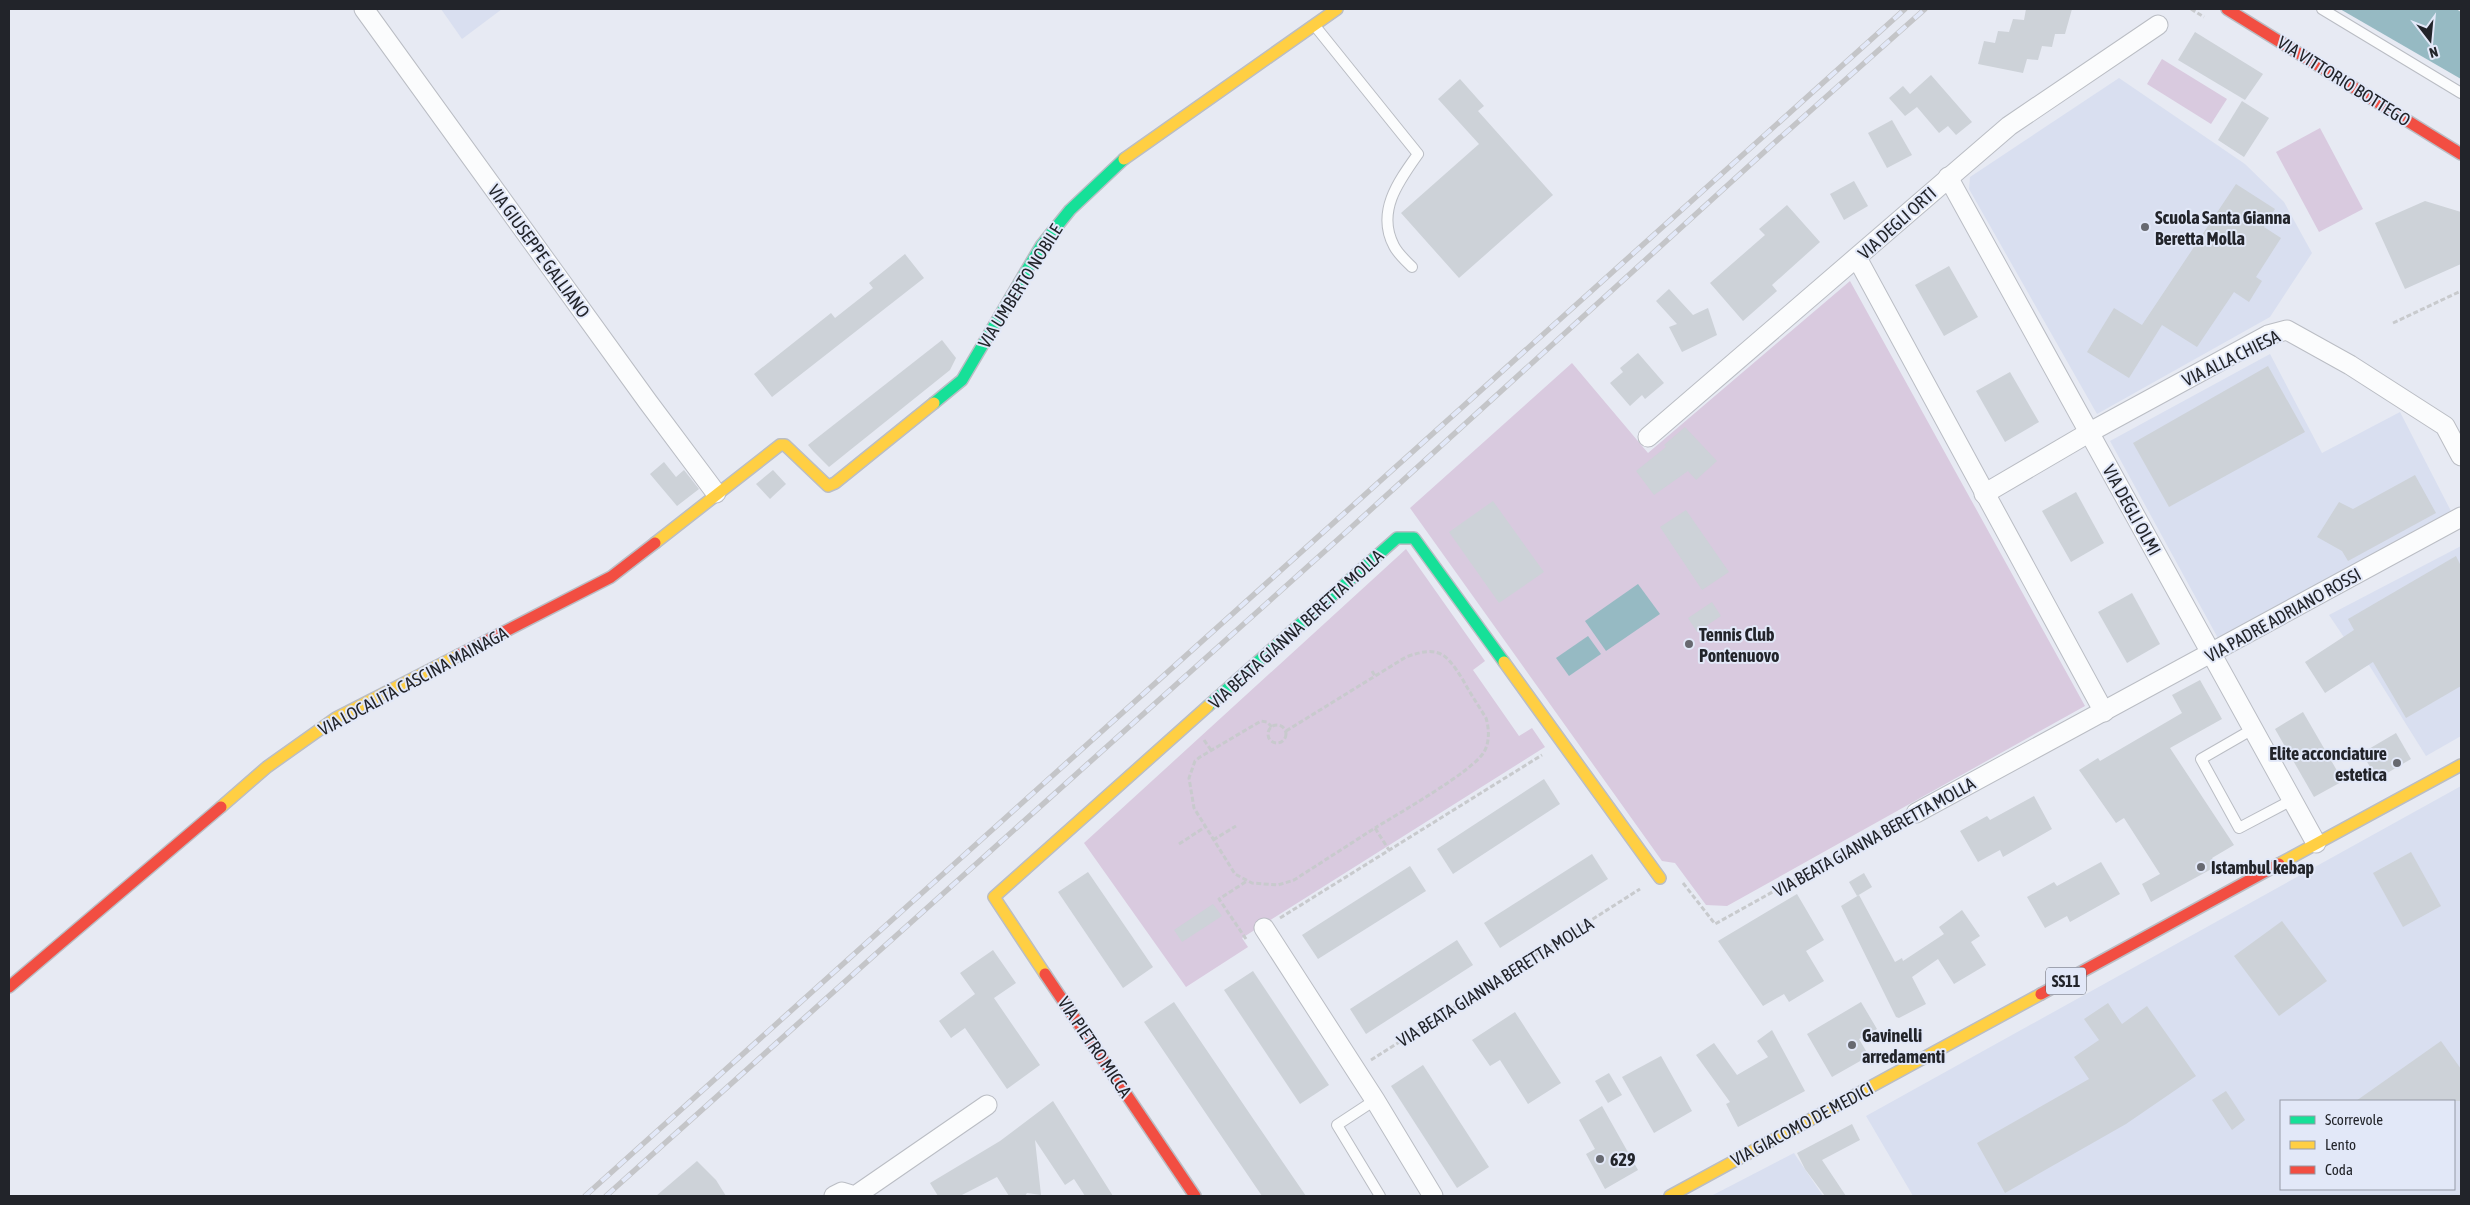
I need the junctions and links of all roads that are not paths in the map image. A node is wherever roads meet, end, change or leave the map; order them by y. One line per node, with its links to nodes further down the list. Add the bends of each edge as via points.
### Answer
1 (364, 9): 15 (street, VIA GIUSEPPE GALLIANO)
2 (1337, 9): 6 (street, VIA UMBERTO NOBILE)
3 (2227, 9): 8 (street, VIA VITTORIO BOTTEGO)
4 (2322, 9): 7 (lane)
5 (2158, 24): 9 (street, VIA DEGLI ORTI, via 2009,126)
6 (1314, 25): 11 (lane, via 1418,154 1398,182 1385,218 1394,247); 15 (street, VIA UMBERTO NOBILE, via 1096,184 1041,246 962,380 835,483 824,484 785,444)
7 (2461, 93)
8 (2461, 154)
9 (1948, 177): 10 (street, VIA DEGLI ORTI); 12 (street, VIA DEGLI OLMI)
10 (1857, 258): 13 (street, VIA DEGLI ORTI); 16 (street)
11 (1412, 267)
12 (2090, 432): 14 (street, VIA ALLA CHIESA, via 2268,335 2287,330 2350,365 2445,426); 16 (street, VIA ALLA CHIESA); 18 (street, VIA DEGLI OLMI)
13 (1648, 437)
14 (2461, 456)
15 (716, 492): 28 (street, VIA LOCALITÀ CASCINA MAINAGA, via 611,577 336,718 267,767)
16 (1984, 494): 19 (street)
17 (2461, 518): 18 (street, VIA PADRE ADRIANO ROSSI)
18 (2211, 655): 19 (street, VIA PADRE ADRIANO ROSSI); 20 (street, VIA DEGLI OLMI)
19 (2104, 712): 23 (street, VIA BEATA GIANNA BERETTA MOLLA)
20 (2253, 729): 22 (street, VIA DEGLI OLMI); 22 (lane, via 2201,759 2239,828)
21 (2461, 765): 24 (street, VIA GIACOMO DE MEDICI / SS11)
22 (2292, 800): 24 (street, VIA DEGLI OLMI)
23 (1916, 813)
24 (2316, 844): 37 (street, VIA GIACOMO DE MEDICI / SS11)
25 (1660, 878): 26 (street, VIA BEATA GIANNA BERETTA MOLLA, via 1414,538 1397,538)
26 (994, 897): 34 (street, VIA PIETRO MICCA)
27 (1264, 928): 29 (street)
28 (9, 987)
29 (1375, 1100): 35 (lane, via 1337,1125); 36 (street)
30 (987, 1105): 31 (street)
31 (878, 1189): 33 (street)
32 (834, 1196): 33 (street, via 842,1192)
33 (856, 1196)
34 (1194, 1196)
35 (1380, 1196)
36 (1433, 1196)
37 (1670, 1196)

